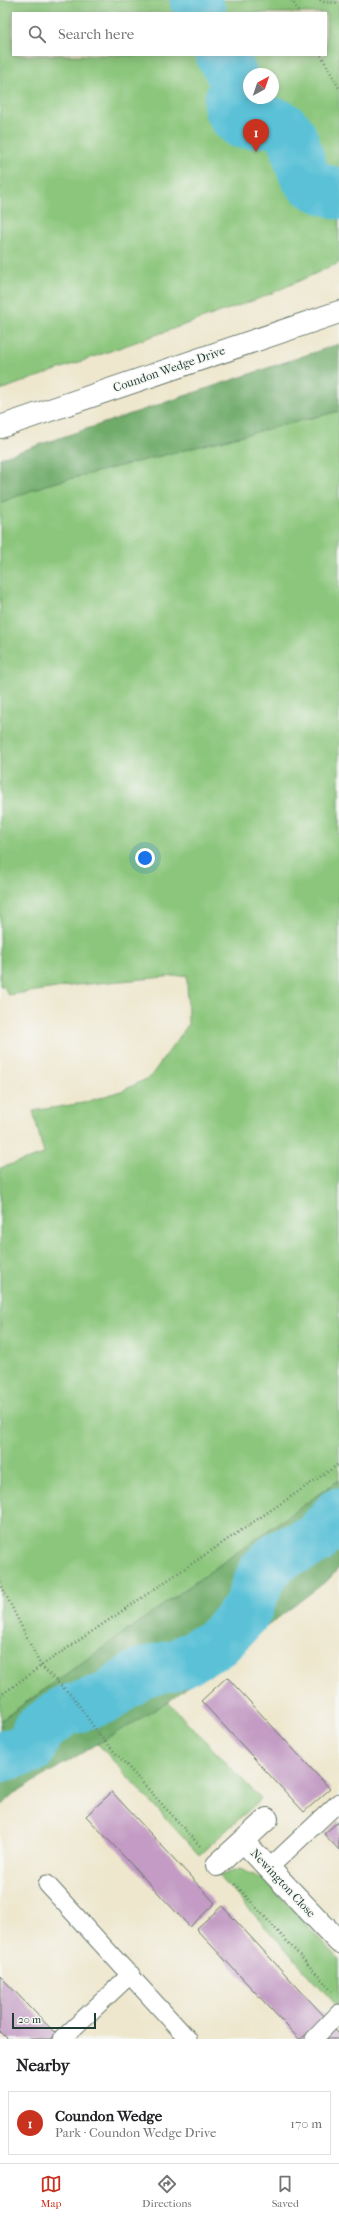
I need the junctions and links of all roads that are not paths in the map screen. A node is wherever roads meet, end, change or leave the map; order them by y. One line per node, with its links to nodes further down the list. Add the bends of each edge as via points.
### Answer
1 (339, 312): 2 (main road, Coundon Wedge Drive)
2 (0, 427)
3 (339, 1802): 7 (lane)
4 (267, 1819): 5 (main road, Newington Close)
5 (244, 1842): 6 (main road, Newington Close); 7 (main road, Newington Close)
6 (217, 1865)
7 (270, 1868): 9 (main road, Newington Close)
8 (47, 1884): 10 (lane)
9 (339, 1942)
10 (130, 1974): 12 (lane); 13 (lane)
11 (339, 2013): 14 (lane)
12 (62, 2039)
13 (188, 2039)
14 (314, 2039)

